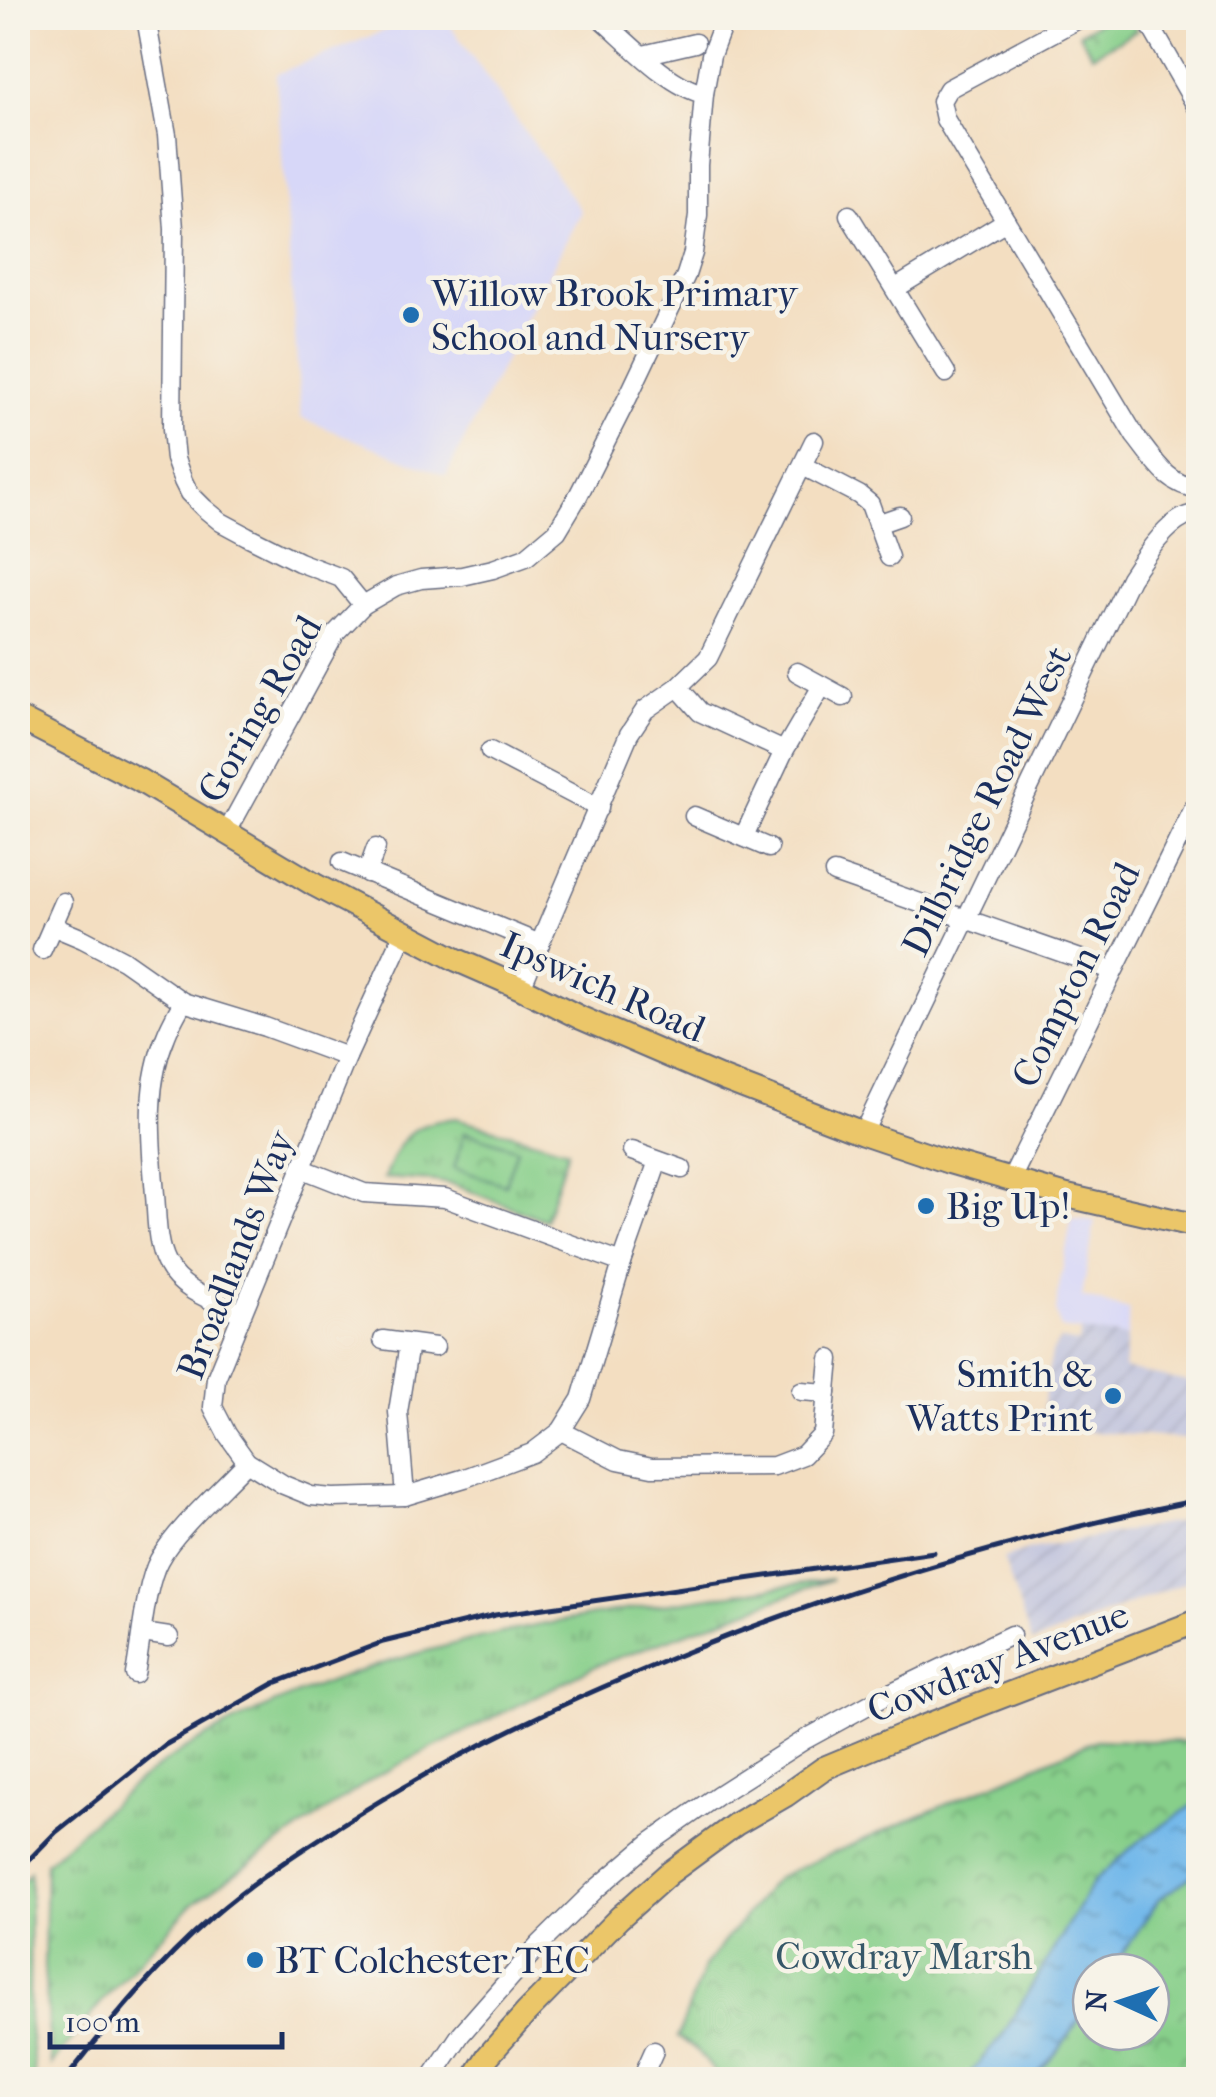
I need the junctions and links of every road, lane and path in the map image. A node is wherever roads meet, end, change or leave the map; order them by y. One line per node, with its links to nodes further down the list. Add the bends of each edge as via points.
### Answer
1 (146, 18): 21 (street, via 167,135 174,229 172,429 179,470 189,493 221,522 341,578)
2 (600, 18): 7 (street)
3 (725, 18): 8 (street, Goring Road)
4 (1080, 18): 11 (street, via 948,89 942,101 945,118)
5 (1146, 18): 9 (street)
6 (695, 43): 7 (street)
7 (644, 55): 8 (street)
8 (704, 94): 21 (street, Goring Road, via 694,253 557,531 526,557 493,570 421,579)
9 (1198, 109)
10 (849, 215): 12 (street)
11 (1006, 222): 12 (street); 16 (street, via 1135,436 1168,476)
12 (896, 288): 13 (street)
13 (946, 373)
14 (814, 440): 15 (street)
15 (803, 466): 19 (street, via 860,496); 24 (street, via 708,658)
16 (1196, 489)
17 (900, 516): 19 (street)
18 (1195, 516): 40 (street, Dilbridge Road West, via 1172,526 1130,578)
19 (877, 524): 20 (street)
20 (889, 556)
21 (363, 605): 32 (street, Goring Road, via 335,634)
22 (796, 672): 23 (street)
23 (822, 686): 25 (street); 28 (street)
24 (678, 687): 28 (street, via 700,712); 30 (street, via 645,710)
25 (843, 697)
26 (18, 718): 32 (main road, Ipswich Road)
27 (490, 751): 30 (street)
28 (784, 751): 33 (street)
29 (1198, 800): 54 (street, Compton Road)
30 (599, 808): 43 (street)
31 (694, 816): 33 (street)
32 (228, 832): 42 (main road, Ipswich Road)
33 (744, 836): 35 (street)
34 (376, 848): 37 (street)
35 (770, 848)
36 (342, 862): 37 (street, Ipswich Road)
37 (367, 872): 43 (street, Ipswich Road)
38 (834, 872): 40 (street)
39 (63, 902): 41 (street)
40 (967, 920): 45 (street); 49 (street, Dilbridge Road West)
41 (52, 926): 44 (street); 47 (street, via 124,960)
42 (404, 933): 46 (main road, Ipswich Road); 48 (street, Broadlands Way)
43 (540, 944): 46 (street)
44 (42, 950)
45 (1106, 968)
46 (522, 988): 49 (main road, Ipswich Road)
47 (183, 1002): 48 (street); 57 (street, via 164,1038 152,1095 159,1238 180,1282)
48 (347, 1057): 52 (street, Broadlands Way)
49 (864, 1134): 54 (main road, Ipswich Road)
50 (632, 1152): 51 (street)
51 (658, 1161): 53 (street); 56 (street, Broadlands Way)
52 (303, 1169): 56 (street, via 364,1192 445,1198); 57 (street, Broadlands Way)
53 (682, 1169)
54 (1010, 1179): 55 (main road, Ipswich Road)
55 (1198, 1226)
56 (622, 1263): 64 (street, Broadlands Way, via 581,1400)
57 (241, 1312): 65 (street, Broadlands Way, via 216,1378 213,1407)
58 (383, 1340): 59 (street)
59 (409, 1344): 60 (street); 66 (street, via 398,1412)
60 (435, 1347)
61 (830, 1358): 63 (street)
62 (801, 1391): 63 (street)
63 (827, 1393): 64 (street, via 824,1434 803,1455 774,1466 652,1466 618,1460)
64 (561, 1431): 66 (street, Broadlands Way, via 532,1453)
65 (247, 1462): 66 (street, Broadlands Way, via 311,1496); 68 (street, via 158,1562)
66 (406, 1496)
67 (1198, 1621): 73 (main road, Cowdray Avenue)
68 (143, 1633): 70 (street); 71 (street)
69 (1011, 1636): 72 (street, Cowdray Avenue)
70 (169, 1637)
71 (135, 1674)
72 (806, 1739): 73 (street); 74 (street, Cowdray Avenue, via 636,1854 539,1944)
73 (824, 1768): 76 (main road, Cowdray Avenue, via 668,1874)
74 (462, 2034): 76 (street); 77 (street, Cowdray Avenue)
75 (654, 2051): 79 (street)
76 (488, 2056): 78 (main road, Cowdray Avenue)
77 (430, 2080)
78 (475, 2080)
79 (640, 2080)

